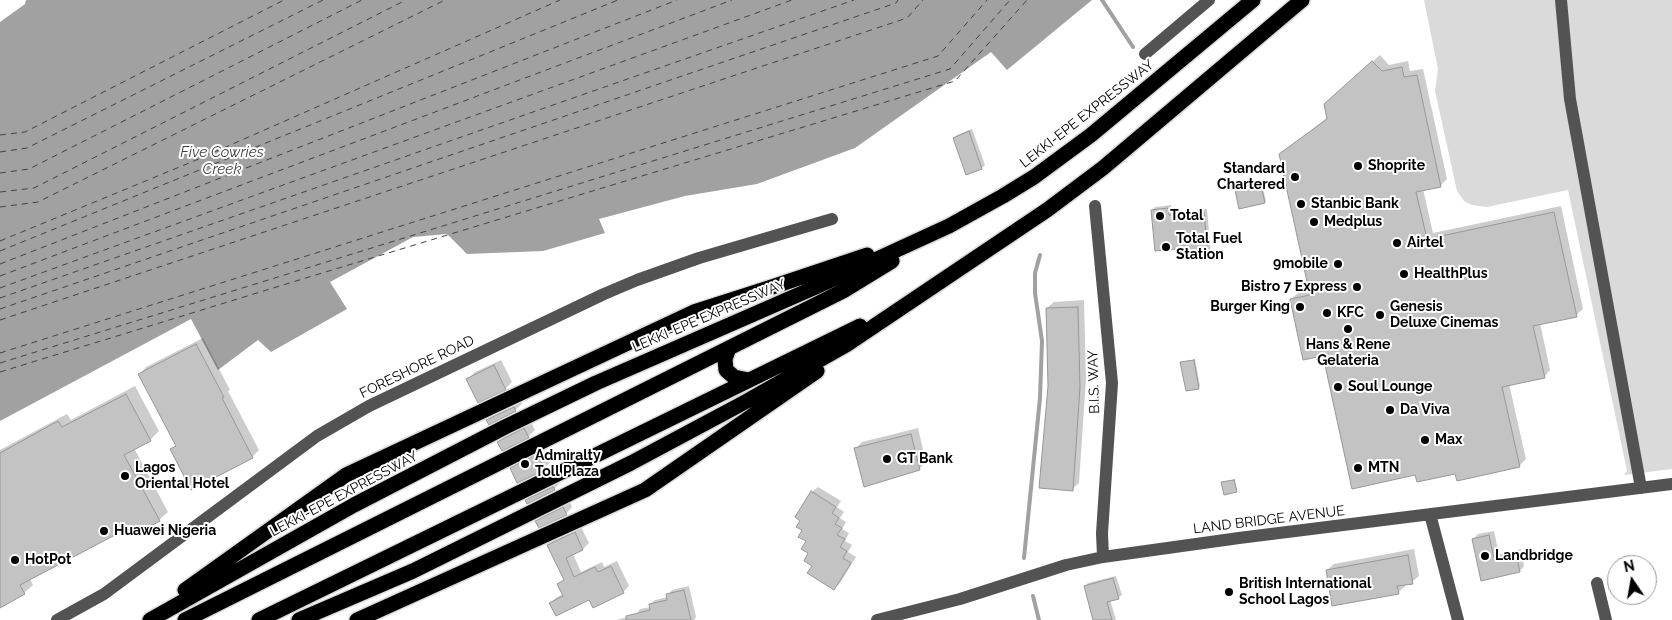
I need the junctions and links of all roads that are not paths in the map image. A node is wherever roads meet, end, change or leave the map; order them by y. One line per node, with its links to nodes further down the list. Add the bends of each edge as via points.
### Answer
1 (1209, 0): 5 (street)
2 (1253, 0): 8 (highway, LEKKI-EPE EXPRESSWAY, via 1066,154 1003,196)
3 (1302, 0): 9 (highway, via 1103,168)
4 (1561, 0): 13 (street, via 1570,99)
5 (1145, 54)
6 (1094, 206): 15 (street, B.I.S. WAY, via 1112,383)
7 (832, 219): 17 (street, FORESHORE ROAD, via 637,280 369,406 318,436 112,589)
8 (949, 226): 10 (highway, via 843,291); 18 (highway, via 694,312 346,475); 19 (highway, LEKKI-EPE EXPRESSWAY, via 505,426 354,505)
9 (920, 297): 11 (highway); 22 (highway, via 838,350 632,463 413,571); 23 (highway, via 645,490)
10 (729, 348): 11 (highway, via 726,370 734,377); 20 (highway)
11 (749, 380): 21 (highway)
12 (1672, 484): 13 (street, LAND BRIDGE AVENUE)
13 (1641, 488): 14 (street, LAND BRIDGE AVENUE)
14 (1430, 514): 15 (street, LAND BRIDGE AVENUE); 25 (street)
15 (1103, 557): 24 (street, LAND BRIDGE AVENUE)
16 (1597, 583): 26 (street)
17 (57, 620)
18 (144, 620)
19 (150, 620)
20 (185, 620)
21 (259, 620)
22 (299, 620)
23 (357, 620)
24 (877, 620)
25 (1458, 620)
26 (1606, 620)

